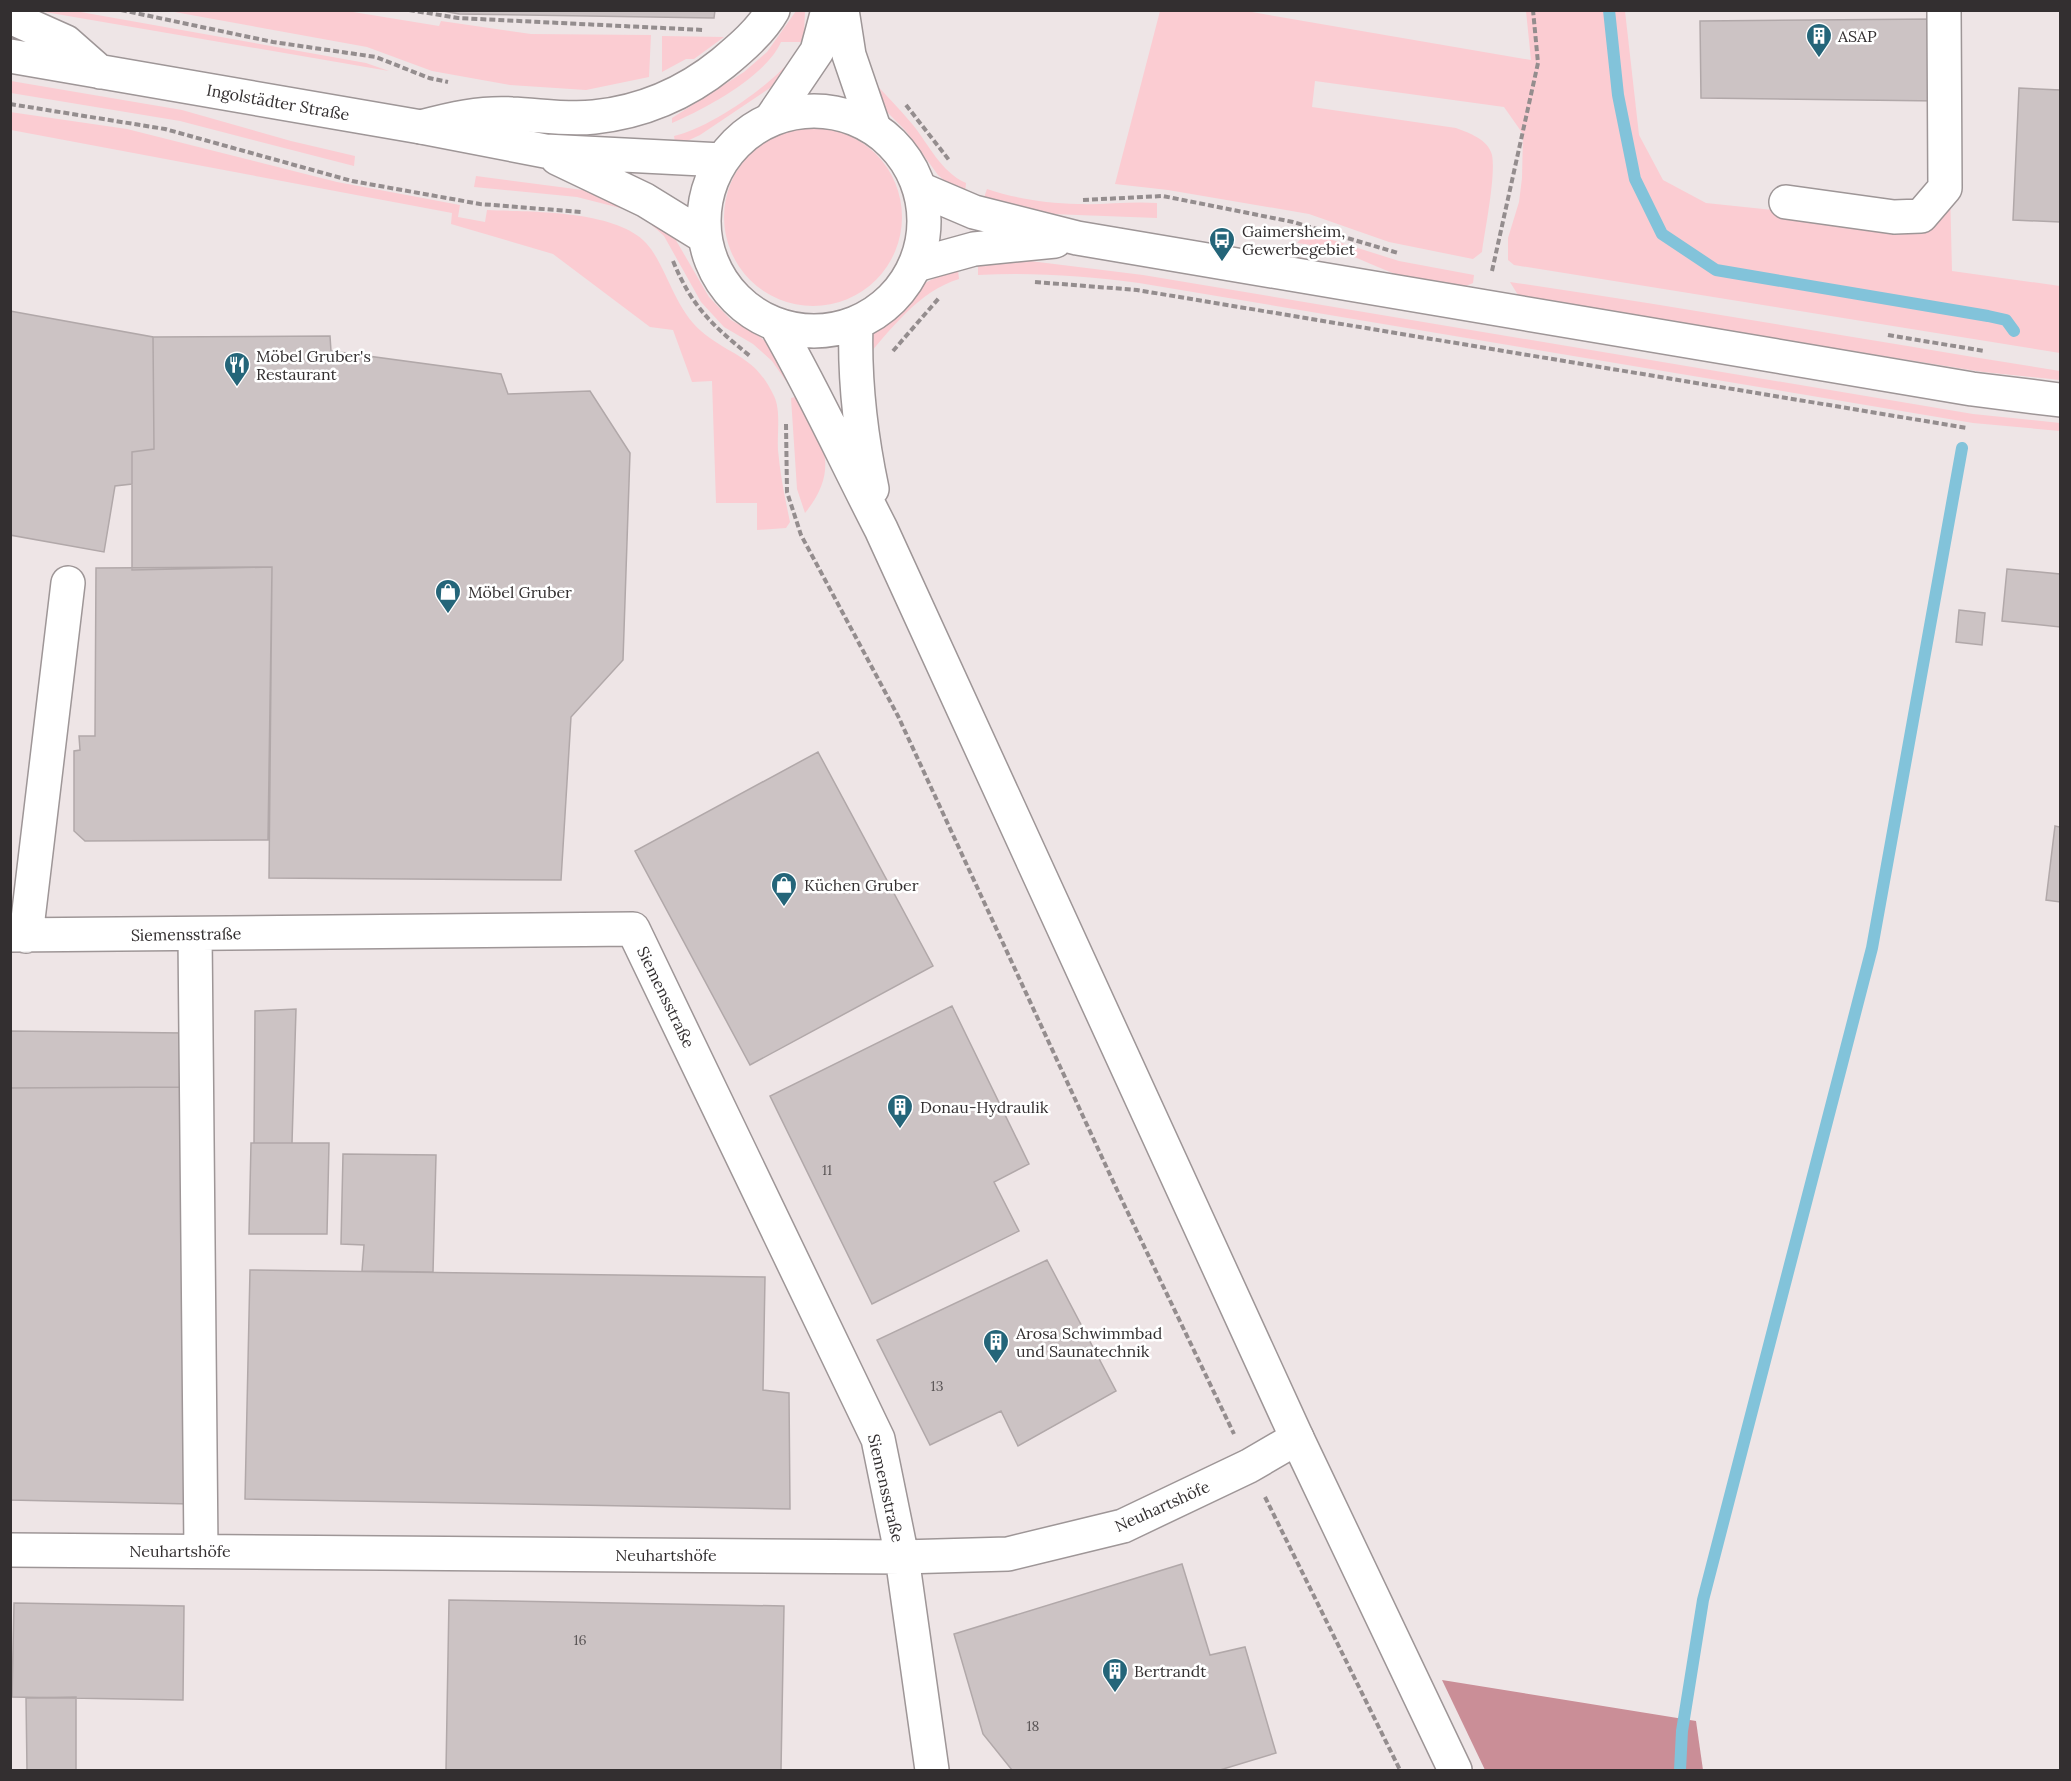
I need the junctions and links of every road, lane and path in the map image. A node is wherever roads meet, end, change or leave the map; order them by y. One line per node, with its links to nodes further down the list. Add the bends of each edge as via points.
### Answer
1 (121, 10): 8 (path)
2 (409, 10): 10 (path, via 458,18)
3 (773, 10): 17 (street, via 744,46 712,72 661,101 592,117 483,115)
4 (828, 10): 16 (street, via 817,51)
5 (842, 10): 18 (street, via 849,55)
6 (1533, 10): 32 (path, via 1538,63)
7 (1944, 10): 24 (street, via 1945,188 1921,216 1894,217)
8 (129, 11): 13 (path, via 273,42 376,57 429,78)
9 (10, 17): 12 (street, via 66,42)
10 (709, 30)
11 (10, 56): 12 (street, Ingolstädter Straße)
12 (100, 72): 17 (street, Ingolstädter Straße)
13 (451, 82)
14 (901, 100): 21 (path)
15 (10, 104): 25 (path, via 165,129 352,181 480,204)
16 (771, 118): 18 (street, via 806,110 842,114); 20 (street, via 743,136)
17 (421, 127): 19 (street, Ingolstädter Straße)
18 (874, 128): 22 (street, via 910,165)
19 (545, 152): 20 (street, Ingolstädter Straße); 26 (street, Ingolstädter Straße, via 645,200)
20 (722, 160): 26 (street, via 710,184)
21 (954, 164)
22 (920, 189): 27 (street, via 974,212); 30 (street, via 923,240)
23 (1076, 199): 29 (path, via 1163,196 1293,222)
24 (1786, 202)
25 (588, 213)
26 (705, 237): 37 (street, via 713,265 729,291 750,311)
27 (1077, 238): 30 (street, via 974,249); 42 (street, via 1972,389)
28 (670, 253): 40 (path, via 693,301 716,328)
29 (1401, 254)
30 (916, 265): 36 (street, via 901,289 881,309)
31 (1481, 269): 32 (path)
32 (1492, 271): 33 (path)
33 (1504, 273)
34 (1023, 281): 44 (path, via 1137,290)
35 (946, 294): 41 (path, via 938,298 887,357)
36 (856, 323): 37 (street, via 830,330 803,331); 41 (street)
37 (776, 325): 45 (street, via 811,386)
38 (1881, 334): 39 (path)
39 (1993, 353)
40 (759, 364)
41 (854, 374): 45 (street, via 864,453)
42 (2061, 400)
43 (785, 421): 50 (path, via 787,492 801,535 898,716)
44 (1969, 428)
45 (881, 529): 49 (street)
46 (68, 583): 48 (street, Siemensstraße)
47 (195, 934): 48 (street, Siemensstraße); 52 (street); 53 (street, Siemensstraße, via 633,929 878,1439)
48 (18, 936)
49 (1297, 1438): 50 (street, Neuhartshöfe); 56 (street)
50 (1249, 1466): 53 (street, Neuhartshöfe, via 1123,1526 1008,1554); 55 (path)
51 (10, 1550): 52 (street, Neuhartshöfe)
52 (201, 1551): 53 (street, Neuhartshöfe)
53 (902, 1557): 54 (street)
54 (932, 1770)
55 (1400, 1770)
56 (1455, 1770)

